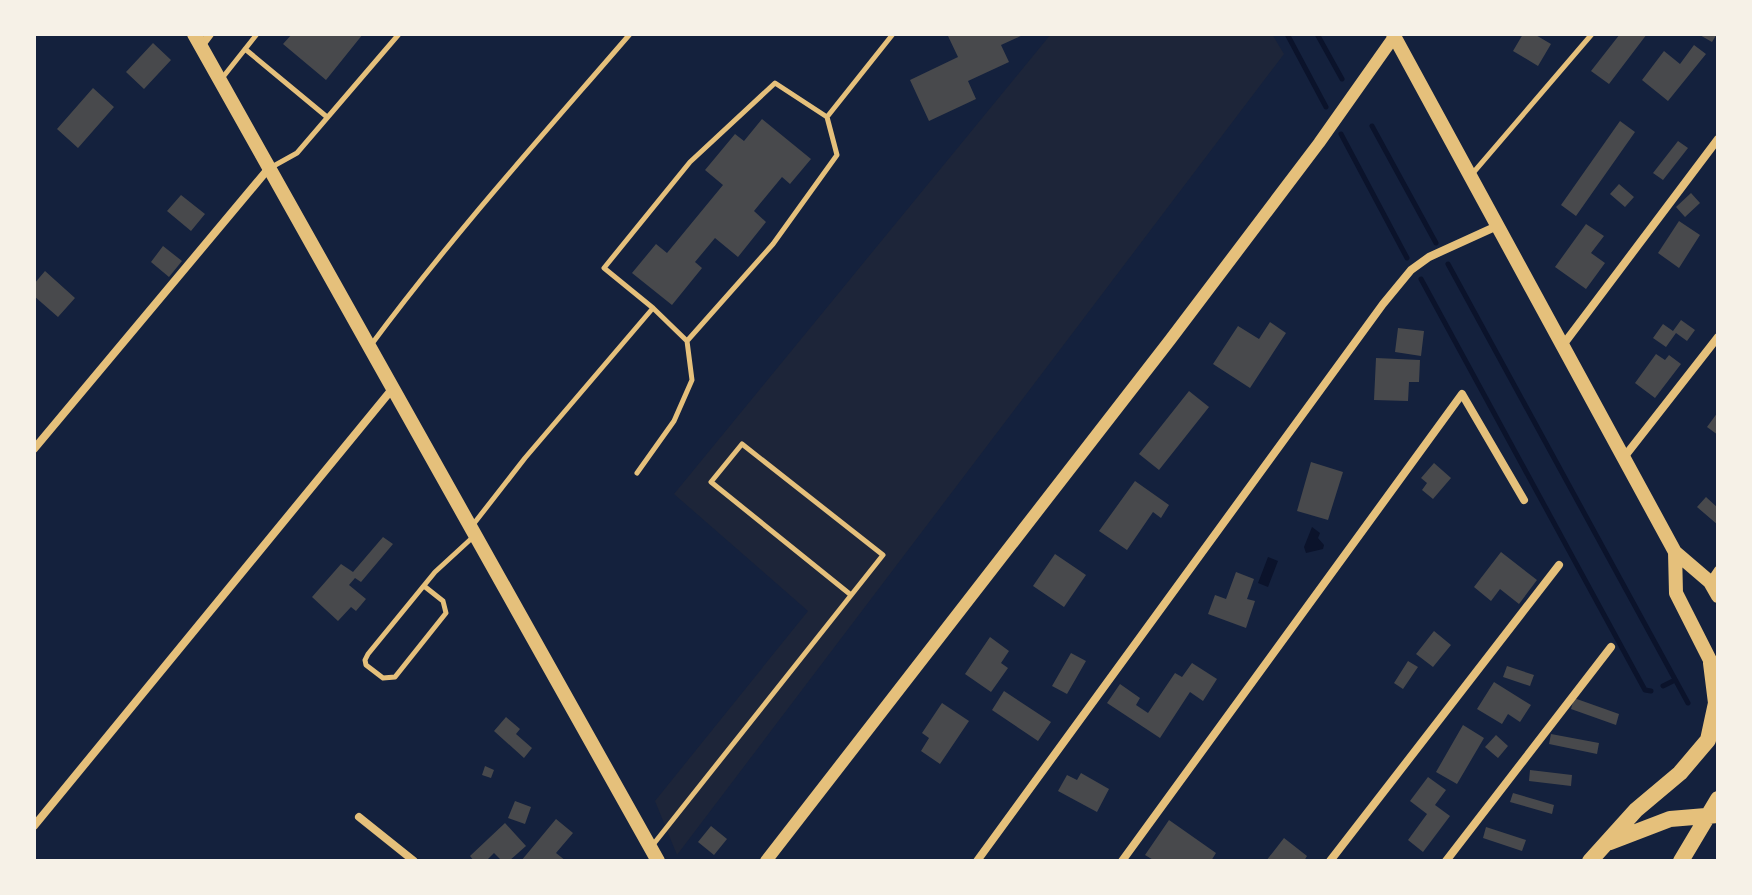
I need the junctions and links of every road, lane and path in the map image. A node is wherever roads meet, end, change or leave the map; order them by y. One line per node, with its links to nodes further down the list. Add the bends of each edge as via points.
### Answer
1 (257, 34): 8 (lane)
2 (399, 34): 10 (lane)
3 (630, 34): 20 (lane)
4 (893, 34): 11 (lane)
5 (1592, 34): 14 (lane)
6 (1394, 35): 14 (main road); 42 (street, via 1189,316)
7 (202, 38): 9 (main road)
8 (245, 49): 9 (lane); 10 (lane)
9 (220, 80): 13 (main road)
10 (327, 117): 13 (lane, via 297,153)
11 (827, 117): 16 (lane, via 775,83 690,162 604,268); 18 (lane, via 837,155 773,244)
12 (1718, 139): 19 (street)
13 (269, 168): 20 (main road); 22 (street)
14 (1471, 175): 15 (main road)
15 (1497, 226): 19 (main road); 43 (street, via 1429,257 1383,304)
16 (653, 308): 18 (lane); 26 (lane, via 525,458)
17 (1718, 337): 23 (street)
18 (687, 341): 24 (lane, via 692,380 674,421)
19 (1563, 345): 23 (main road)
20 (371, 346): 21 (main road)
21 (394, 387): 26 (main road); 38 (street)
22 (34, 449)
23 (1625, 456): 27 (main road)
24 (637, 473)
25 (1524, 500): 44 (street, via 1462,394)
26 (474, 530): 30 (lane); 40 (main road)
27 (1675, 552): 29 (main road); 34 (main road, via 1676,593)
28 (1559, 565): 45 (street)
29 (1714, 576): 32 (main road)
30 (424, 586): 30 (lane, via 365,660 383,678 395,677 446,613 443,601)
31 (851, 595): 31 (lane, via 883,555 742,444 711,482); 40 (lane)
32 (1718, 596)
33 (1611, 647): 46 (street)
34 (1714, 670): 39 (highway, via 1716,703 1708,740)
35 (1718, 799): 48 (highway)
36 (1718, 815): 39 (highway, via 1670,819)
37 (359, 817): 41 (street)
38 (34, 826)
39 (1605, 844): 47 (highway)
40 (655, 854)
41 (414, 861)
42 (766, 861)
43 (977, 861)
44 (1122, 861)
45 (1330, 861)
46 (1446, 861)
47 (1590, 861)
48 (1681, 861)

